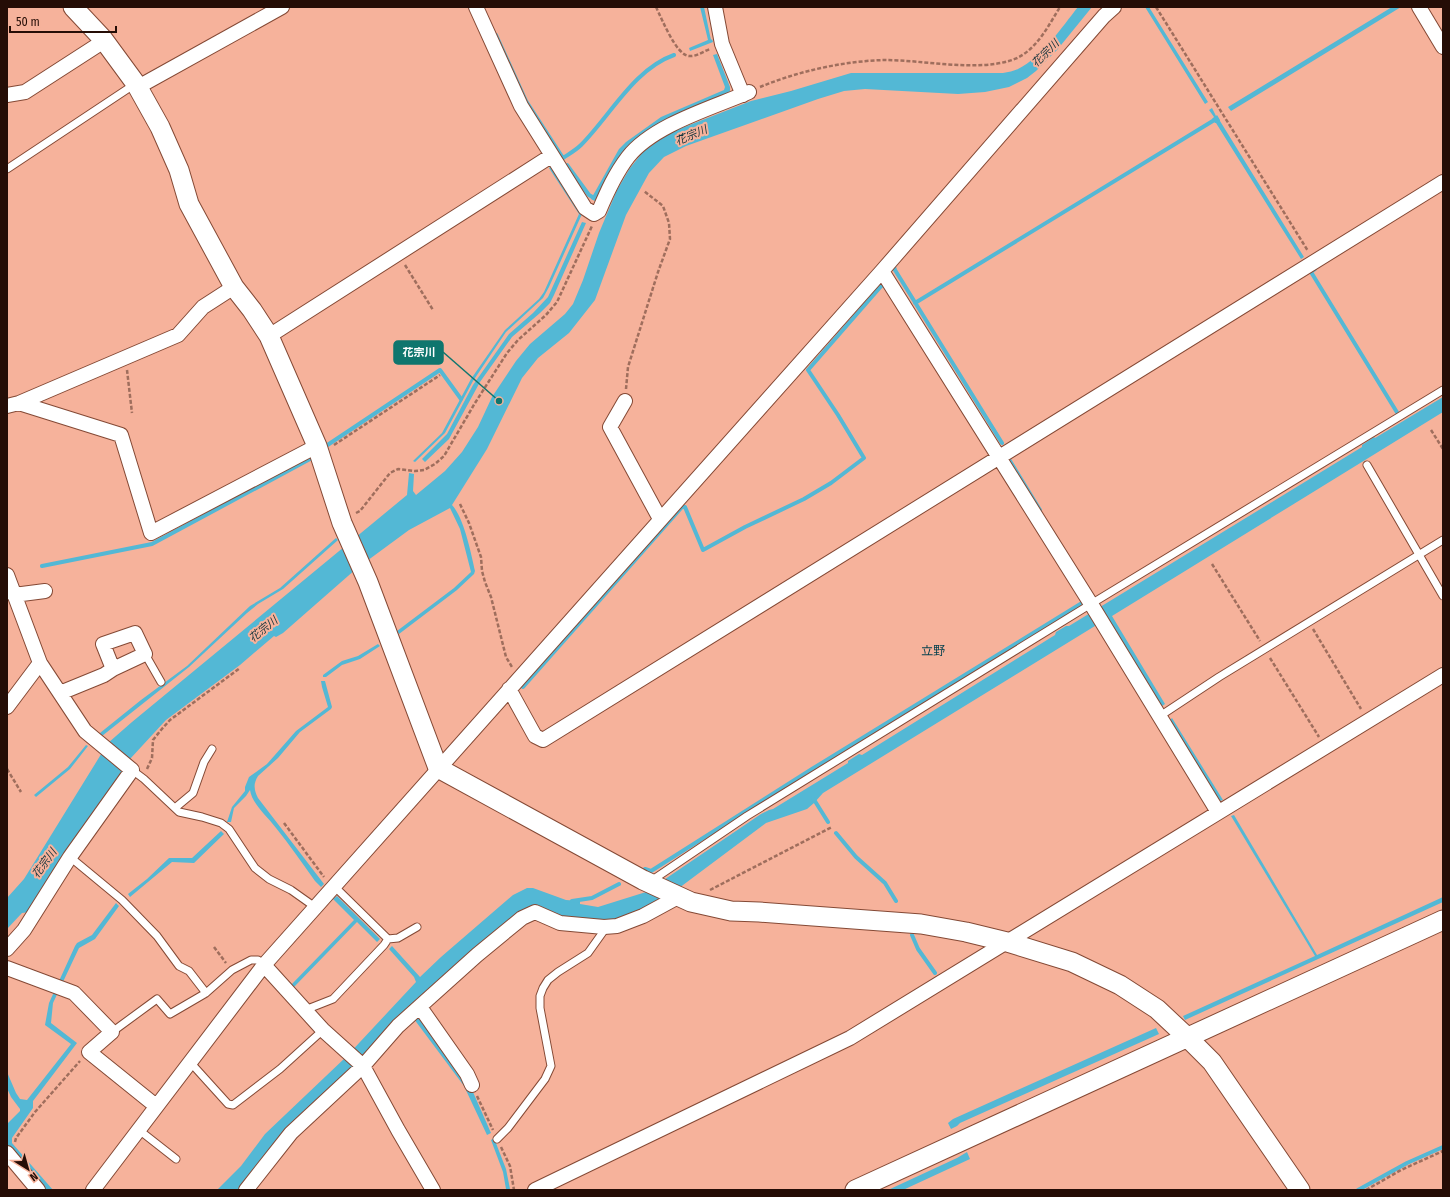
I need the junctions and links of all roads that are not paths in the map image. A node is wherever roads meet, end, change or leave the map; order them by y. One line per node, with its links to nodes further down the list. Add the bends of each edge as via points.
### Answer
1 (73, 7): 7 (street)
2 (282, 7): 9 (street)
3 (476, 7): 11 (street, via 522,106)
4 (715, 7): 11 (street, via 722,44 746,93 669,126 644,142 628,156 613,180 599,211 594,214 585,208)
5 (1114, 7): 14 (street)
6 (1419, 7): 8 (street)
7 (104, 41): 9 (street); 10 (street, via 25,92)
8 (1443, 47)
9 (137, 85): 12 (lane); 15 (street, via 160,127 179,170 189,204)
10 (7, 95)
11 (551, 156): 16 (street)
12 (7, 169)
13 (1443, 182): 21 (street)
14 (882, 272): 21 (street); 23 (street)
15 (234, 287): 16 (street); 19 (street, via 202,307 178,335)
16 (269, 336): 20 (street)
17 (1443, 390): 30 (lane)
18 (625, 401): 23 (street, via 610,427)
19 (13, 405): 20 (street, via 121,435 151,533)
20 (318, 450): 41 (street, via 342,522 368,582)
21 (999, 457): 30 (street); 36 (street, via 543,740 535,736)
22 (1367, 465): 25 (lane)
23 (660, 519): 36 (street)
24 (1443, 540): 25 (lane)
25 (1419, 555): 29 (lane); 39 (lane)
26 (7, 575): 28 (street)
27 (45, 591): 28 (street)
28 (14, 595): 32 (street)
29 (1443, 596)
30 (1093, 607): 39 (street); 46 (lane, via 747,816)
31 (145, 654): 33 (street); 33 (street, via 135,633 103,644); 35 (lane)
32 (40, 664): 37 (street); 38 (street)
33 (114, 669): 37 (street)
34 (1443, 675): 44 (street)
35 (161, 682)
36 (509, 689): 41 (street)
37 (60, 693): 42 (street, via 85,731)
38 (7, 707)
39 (1160, 716): 44 (street)
40 (212, 749): 43 (lane, via 204,762 193,793)
41 (438, 768): 46 (street); 47 (street)
42 (132, 770): 43 (lane); 45 (street)
43 (175, 808): 49 (lane, via 179,812 221,823 229,829 255,868)
44 (1218, 812): 54 (street)
45 (70, 857): 55 (street, via 24,930); 58 (lane, via 122,900 157,936 179,966 189,971)
46 (649, 883): 48 (street)
47 (334, 886): 49 (street); 53 (lane)
48 (684, 899): 52 (street, via 617,926); 54 (street, via 731,911 921,924)
49 (315, 907): 56 (street)
50 (1443, 920): 63 (street)
51 (417, 927): 53 (lane, via 398,938)
52 (604, 927): 59 (street, via 560,923 535,912 522,918 477,955); 69 (lane, via 588,953 558,972 543,988 540,1008 551,1066 544,1080)
53 (388, 939): 60 (lane, via 333,999)
54 (1007, 942): 63 (street, via 1072,962 1120,986 1157,1009); 76 (street, via 850,1038)
55 (7, 949)
56 (264, 965): 58 (lane, via 258,960 251,960 232,970); 60 (street); 64 (street)
57 (7, 968): 62 (street, via 74,993)
58 (206, 993): 62 (lane, via 170,1014 157,999)
59 (420, 1007): 65 (street, via 398,1026); 66 (street)
60 (305, 1010): 61 (street)
61 (323, 1030): 64 (lane, via 280,1069 232,1105 228,1104); 65 (street)
62 (112, 1032): 67 (street, via 89,1052)
63 (1188, 1038): 77 (street); 78 (street, via 1212,1062)
64 (190, 1062): 67 (street)
65 (363, 1066): 74 (street, via 291,1133); 75 (street)
66 (472, 1085)
67 (156, 1106): 68 (street)
68 (138, 1130): 71 (lane); 73 (street)
69 (497, 1139)
70 (9, 1150): 72 (street)
71 (176, 1159)
72 (38, 1190)
73 (93, 1190)
74 (246, 1190)
75 (433, 1190)
76 (535, 1190)
77 (855, 1190)
78 (1300, 1190)

